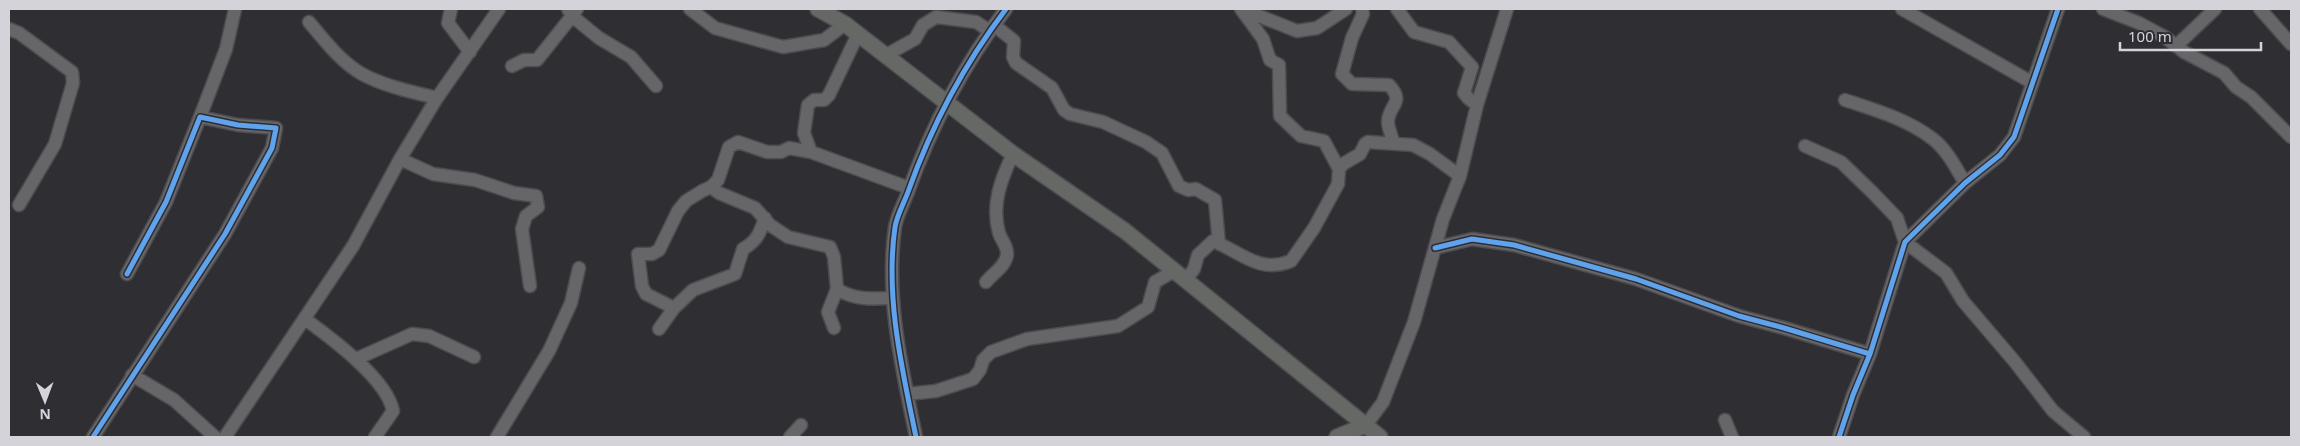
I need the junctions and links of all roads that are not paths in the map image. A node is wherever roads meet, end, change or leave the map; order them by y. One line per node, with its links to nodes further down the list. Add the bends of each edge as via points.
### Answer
1 (235, 9): 34 (street, via 226,49)
2 (450, 9): 25 (street, via 448,23)
3 (499, 9): 25 (street)
4 (690, 9): 19 (street, via 715,28 783,47 824,40)
5 (818, 9): 19 (main road)
6 (1006, 9): 20 (street)
7 (1243, 9): 8 (street, via 1297,31 1317,28); 41 (street, via 1263,39 1270,60 1279,65 1280,116 1301,136 1324,141)
8 (1346, 9)
9 (1362, 9): 36 (street, via 1342,74 1352,84 1389,85 1395,92 1396,102 1388,120)
10 (1397, 9): 33 (street, via 1414,32 1449,42 1472,67 1464,93)
11 (1507, 9): 33 (street)
12 (1902, 9): 28 (street)
13 (2103, 9): 24 (street, via 2139,23)
14 (2215, 9): 24 (street)
15 (2260, 9): 23 (street)
16 (2053, 10): 28 (street)
17 (572, 11): 27 (street, via 537,60 524,60); 29 (street, via 599,38 631,57)
18 (309, 22): 30 (street, via 339,56 362,74)
19 (845, 24): 22 (main road)
20 (992, 28): 26 (street, via 976,22 936,17 923,25 915,40); 32 (street); 49 (street, via 1014,41 1013,58 1016,63 1052,88 1064,110 1103,122 1146,142 1162,153 1179,186 1196,189 1215,200)
21 (9, 29): 46 (street, via 72,72 73,83 55,144)
22 (858, 34): 26 (main road); 38 (street, via 830,95 808,105 804,133)
23 (2291, 44)
24 (2176, 46): 35 (street, via 2224,73)
25 (470, 52): 30 (street)
26 (886, 55): 32 (main road)
27 (512, 66)
28 (2031, 82): 43 (street, via 2008,147)
29 (656, 86)
30 (437, 98): 40 (street)
31 (1845, 100): 43 (street, via 1910,125 1934,140)
32 (947, 104): 39 (main road); 45 (street)
33 (1478, 105): 42 (street)
34 (204, 113): 52 (street, via 166,202); 65 (street, via 238,125 276,128 272,148 225,234)
35 (2291, 137)
36 (1393, 142): 41 (street, via 1368,142 1360,154); 42 (street, via 1413,145)
37 (1805, 146): 48 (street, via 1841,162 1897,218)
38 (811, 152): 44 (street, via 789,148 775,153 732,143 718,180); 45 (street)
39 (1013, 154): 53 (main road, via 1124,231); 54 (street, via 996,205 999,235 1007,254 1002,265)
40 (400, 159): 55 (street, via 434,174 476,180 514,193 536,196 538,207 526,216 522,229); 59 (street, via 352,246)
41 (1339, 169): 49 (street, via 1338,184 1292,261 1265,266 1238,256)
42 (1460, 176): 50 (street)
43 (1965, 183): 48 (street)
44 (711, 187): 47 (street, via 755,208); 58 (street, via 686,201 659,250 652,254 638,254 646,294)
45 (909, 188): 57 (street, via 895,226)
46 (19, 205)
47 (766, 218): 56 (street, via 770,225 788,236 830,247); 58 (street, via 759,235 743,249 735,274 693,290)
48 (1905, 242): 62 (street); 81 (street, via 1946,273 1963,301 2053,411)
49 (1219, 244): 53 (street, via 1213,242 1198,255 1194,269)
50 (1435, 248): 62 (street, via 1472,239 1514,245 1636,279 1739,316); 69 (street, via 1414,322 1382,402)
51 (579, 268): 74 (street, via 571,303 549,351)
52 (127, 274)
53 (1180, 276): 66 (street, via 1155,282 1148,307 1118,326 1027,339 990,352 973,379 936,391); 69 (main road)
54 (986, 282)
55 (530, 286)
56 (837, 289): 57 (street, via 869,299); 60 (street, via 828,312)
57 (892, 298): 66 (street)
58 (674, 308): 61 (street)
59 (305, 319): 64 (street); 72 (street)
60 (834, 328)
61 (659, 329)
62 (1870, 354): 80 (street)
63 (474, 356): 64 (street, via 429,336 412,334)
64 (356, 359): 73 (street, via 391,400 393,411)
65 (132, 375): 70 (street); 71 (street, via 174,400)
66 (907, 394): 76 (street)
67 (1725, 420): 79 (street)
68 (801, 425): 75 (street)
69 (1366, 425): 77 (main road); 78 (main road)
70 (93, 437)
71 (215, 437)
72 (225, 437)
73 (375, 437)
74 (497, 437)
75 (790, 437)
76 (916, 437)
77 (1337, 437)
78 (1380, 437)
79 (1732, 437)
80 (1839, 437)
81 (2084, 437)

